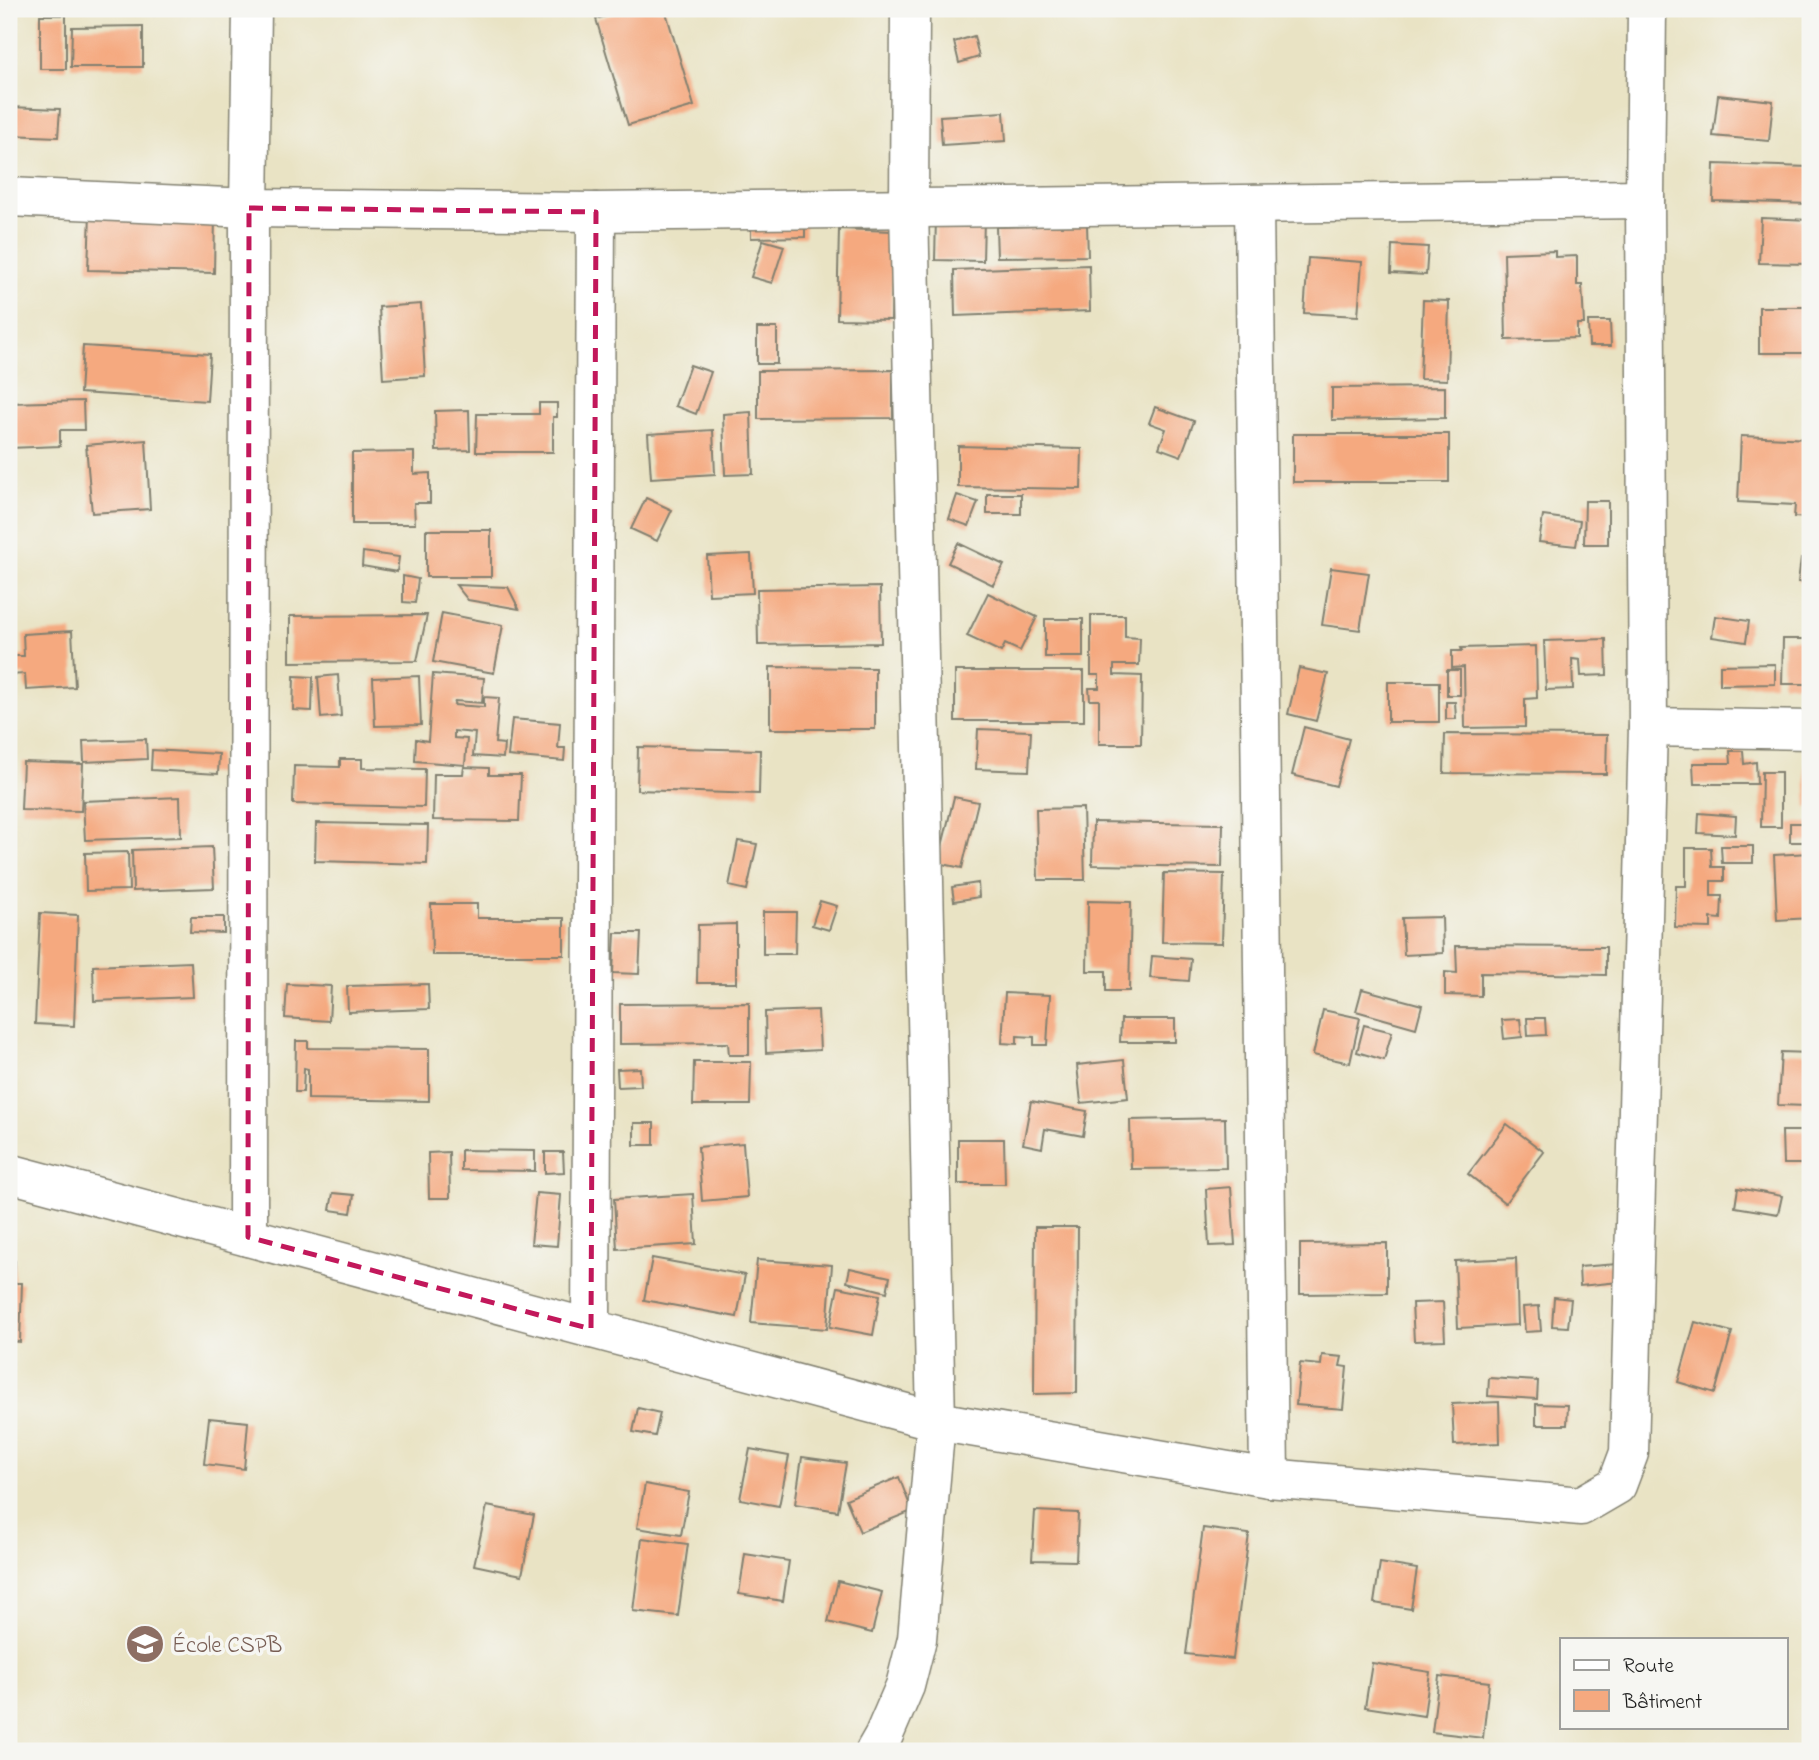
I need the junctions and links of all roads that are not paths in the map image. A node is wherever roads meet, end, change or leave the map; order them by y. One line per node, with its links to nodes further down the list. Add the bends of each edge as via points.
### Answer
1 (252, 9): 8 (street)
2 (910, 9): 7 (street)
3 (1647, 9): 5 (street)
4 (9, 197): 8 (street)
5 (1645, 199): 6 (street); 10 (street)
6 (1254, 204): 7 (street); 16 (street)
7 (909, 207): 9 (street); 15 (street)
8 (249, 208): 9 (street); 13 (street)
9 (596, 212): 14 (street)
10 (1648, 727): 11 (street); 16 (street, via 1629,1453 1617,1485 1581,1506)
11 (1810, 730)
12 (9, 1173): 13 (street)
13 (248, 1237): 14 (street)
14 (591, 1329): 15 (street)
15 (936, 1421): 16 (street); 17 (street, via 917,1639 905,1686)
16 (1269, 1478)
17 (875, 1751)

